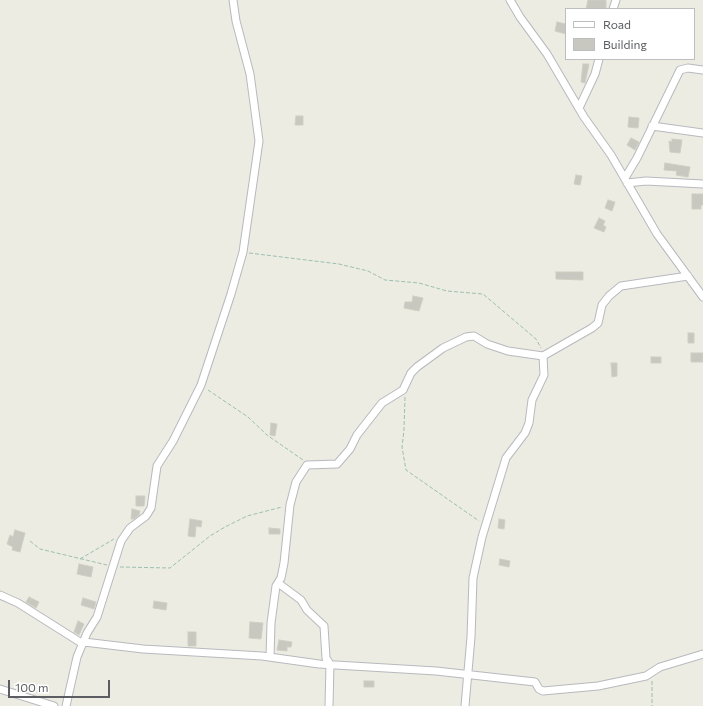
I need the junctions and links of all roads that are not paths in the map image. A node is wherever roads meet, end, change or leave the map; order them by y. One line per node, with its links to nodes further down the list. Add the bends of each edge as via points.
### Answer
1 (233, 0): 15 (street, via 250,74 259,141 243,252 201,384 169,450 157,466 151,508 146,516 124,535 96,617)
2 (510, 0): 5 (street, via 548,54)
3 (600, 60): 5 (street)
4 (703, 70): 6 (street, via 680,70)
5 (579, 108): 8 (street)
6 (652, 126): 7 (street); 8 (street)
7 (703, 133)
8 (626, 181): 9 (street); 10 (street, via 657,234)
9 (703, 184)
10 (688, 276): 11 (street); 12 (street, via 621,286 602,305 598,323)
11 (703, 297)
12 (543, 356): 13 (street, via 508,351 487,344 474,336 443,348 417,367 411,373 404,389 382,403 337,464 310,465 298,477 290,505 284,563); 19 (street, via 544,375 532,400 525,433 506,458 485,524 473,578)
13 (278, 583): 17 (street, via 271,623); 18 (street, via 301,600 307,610 323,623 326,658)
14 (0, 595): 15 (street, via 18,603)
15 (83, 643): 17 (street); 22 (street, via 70,682)
16 (703, 654): 19 (street, via 668,664 650,675 598,686 543,691 535,682)
17 (270, 658): 18 (street)
18 (330, 664): 19 (street, via 436,671); 23 (street)
19 (469, 676): 24 (street)
20 (0, 688): 21 (street)
21 (54, 706)
22 (66, 706)
23 (329, 706)
24 (465, 706)

